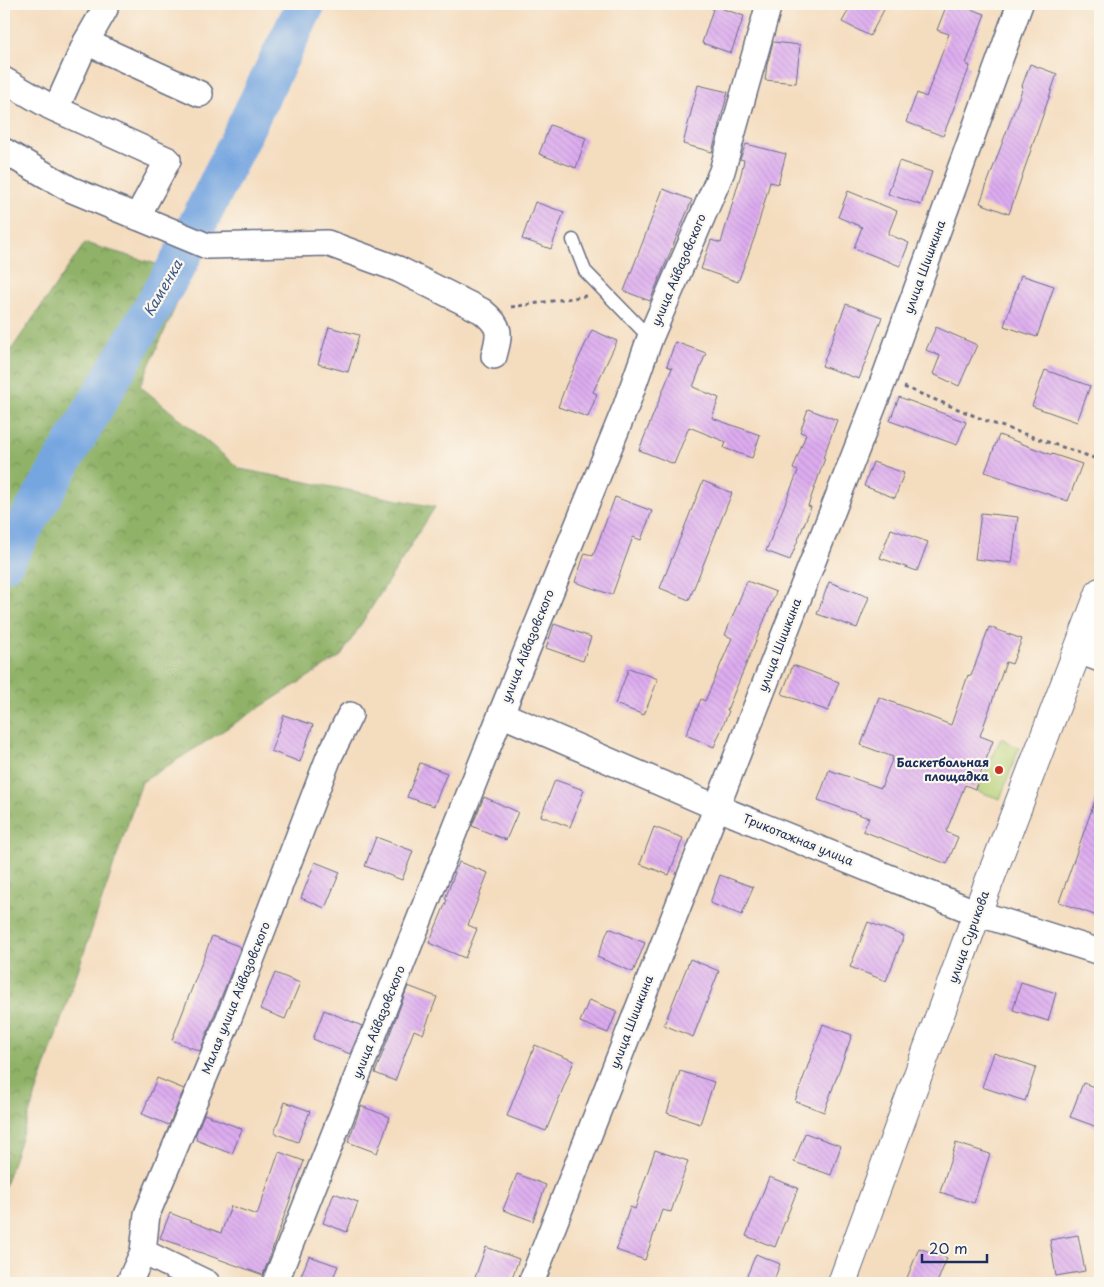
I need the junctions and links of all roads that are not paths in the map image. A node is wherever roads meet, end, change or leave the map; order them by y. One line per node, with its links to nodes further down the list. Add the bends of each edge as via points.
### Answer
1 (769, 4): 11 (street, улица Айвазовского, via 722,171)
2 (1020, 4): 17 (street, улица Шишкина, via 884,379)
3 (105, 9): 4 (street)
4 (86, 42): 6 (street); 7 (street)
5 (4, 80): 7 (street)
6 (200, 94)
7 (56, 109): 9 (street, via 168,160)
8 (4, 151): 9 (street, via 70,189)
9 (137, 217): 12 (street, via 207,246 327,243 398,269 494,320 499,335)
10 (573, 240): 11 (lane, via 584,271)
11 (650, 338): 15 (street, улица Айвазовского, via 626,406)
12 (494, 356)
13 (1100, 592): 14 (street, улица Сурикова)
14 (1090, 655): 18 (street, улица Сурикова)
15 (500, 714): 17 (street, Трикотажная улица); 23 (street, улица Айвазовского)
16 (350, 715): 20 (street, Малая улица Айвазовского, via 329,757 228,1023 147,1214)
17 (716, 807): 18 (street, Трикотажная улица); 24 (street, улица Шишкина)
18 (977, 913): 19 (street, Трикотажная улица); 25 (street, улица Сурикова)
19 (1100, 952)
20 (143, 1252): 21 (street, Малая улица Айвазовского); 22 (street)
21 (129, 1283)
22 (207, 1283)
23 (275, 1283)
24 (531, 1283)
25 (842, 1283)

